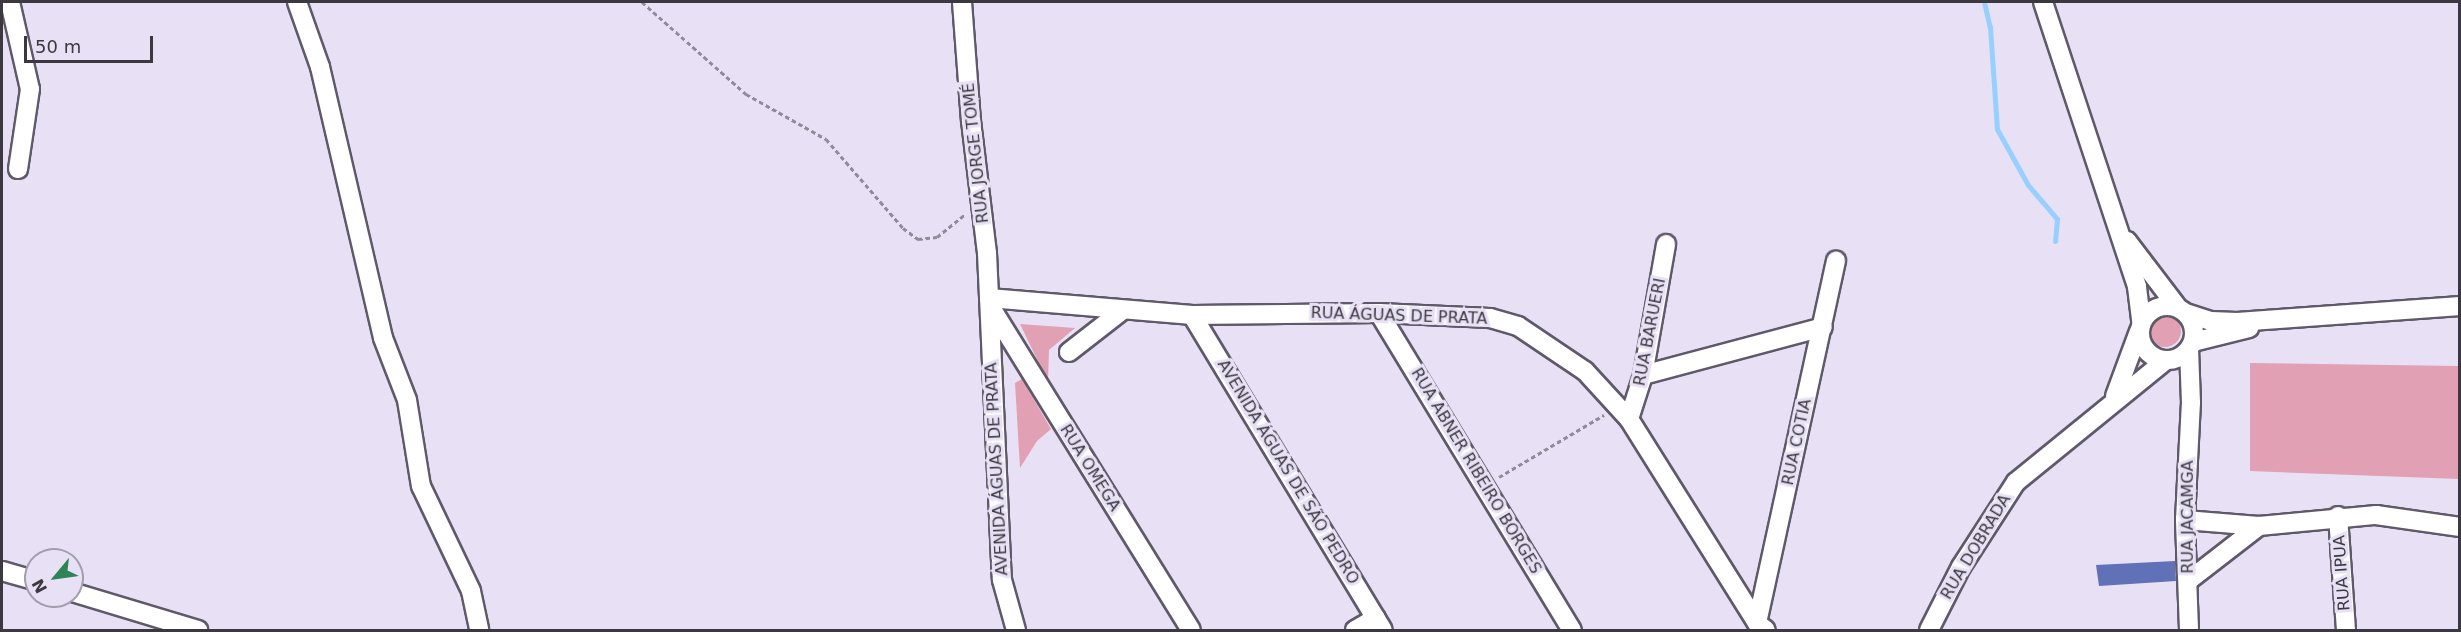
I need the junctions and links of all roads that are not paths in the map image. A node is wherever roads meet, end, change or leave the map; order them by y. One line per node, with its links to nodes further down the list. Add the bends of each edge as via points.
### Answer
1 (10, 2): 5 (street, via 30,89)
2 (297, 2): 37 (street, via 320,68 383,338 407,400 421,486 471,591)
3 (962, 2): 9 (street, RUA JORGE TOMÉ)
4 (2043, 2): 6 (street)
5 (18, 168)
6 (2115, 225): 12 (street); 17 (street, via 2137,287)
7 (1666, 244): 21 (street, RUA BARUERI)
8 (1836, 261): 16 (street, RUA COTIA)
9 (989, 302): 11 (street, RUA ÁGUAS DE PRATA); 38 (street, AVENIDA ÁGUAS DE PRATA, via 1002,580); 39 (street, RUA OMEGA)
10 (2460, 306): 15 (street)
11 (1124, 310): 14 (street, RUA ÁGUAS DE PRATA); 19 (street)
12 (2182, 310): 15 (street, via 2220,321); 17 (street, via 2169,305 2152,309); 18 (street, via 2194,326)
13 (1379, 313): 14 (street, RUA ÁGUAS DE PRATA); 24 (street, RUA ÁGUAS DE PRATA, via 1490,318 1518,326 1564,354); 41 (street, RUA ABNER RIBEIRO BORGES)
14 (1192, 315): 34 (street, AVENIDA ÁGUAS DE SÃO PEDRO)
15 (2282, 319): 18 (street)
16 (1823, 327): 21 (street); 35 (street, RUA COTIA)
17 (2140, 327): 20 (street, via 2144,348); 22 (street, RUA DOBRADA, via 2129,367)
18 (2191, 345): 20 (street); 23 (street, RUA JACAMGA)
19 (1069, 352)
20 (2170, 360): 22 (street, RUA DOBRADA); 23 (street, RUA JACAMGA)
21 (1643, 375): 24 (street, RUA BARUERI)
22 (2113, 400): 42 (street, RUA DOBRADA, via 2016,482 1967,556)
23 (2191, 403): 26 (street, RUA JACAMGA)
24 (1624, 412): 35 (street, RUA ÁGUAS DE PRATA)
25 (2338, 516): 27 (street); 28 (street, via 2376,515); 44 (street, RUA IPUA)
26 (2185, 520): 27 (street); 31 (street, RUA JACAMGA)
27 (2259, 526): 31 (street)
28 (2460, 527)
29 (2, 571): 30 (street)
30 (24, 577)
31 (2188, 580): 43 (street, RUA JACAMGA)
32 (84, 597): 33 (street)
33 (145, 622): 36 (street)
34 (1381, 627): 40 (street)
35 (1762, 627)
36 (198, 630)
37 (479, 630)
38 (1016, 630)
39 (1191, 630)
40 (1355, 630)
41 (1572, 630)
42 (1929, 630)
43 (2189, 630)
44 (2346, 630)

